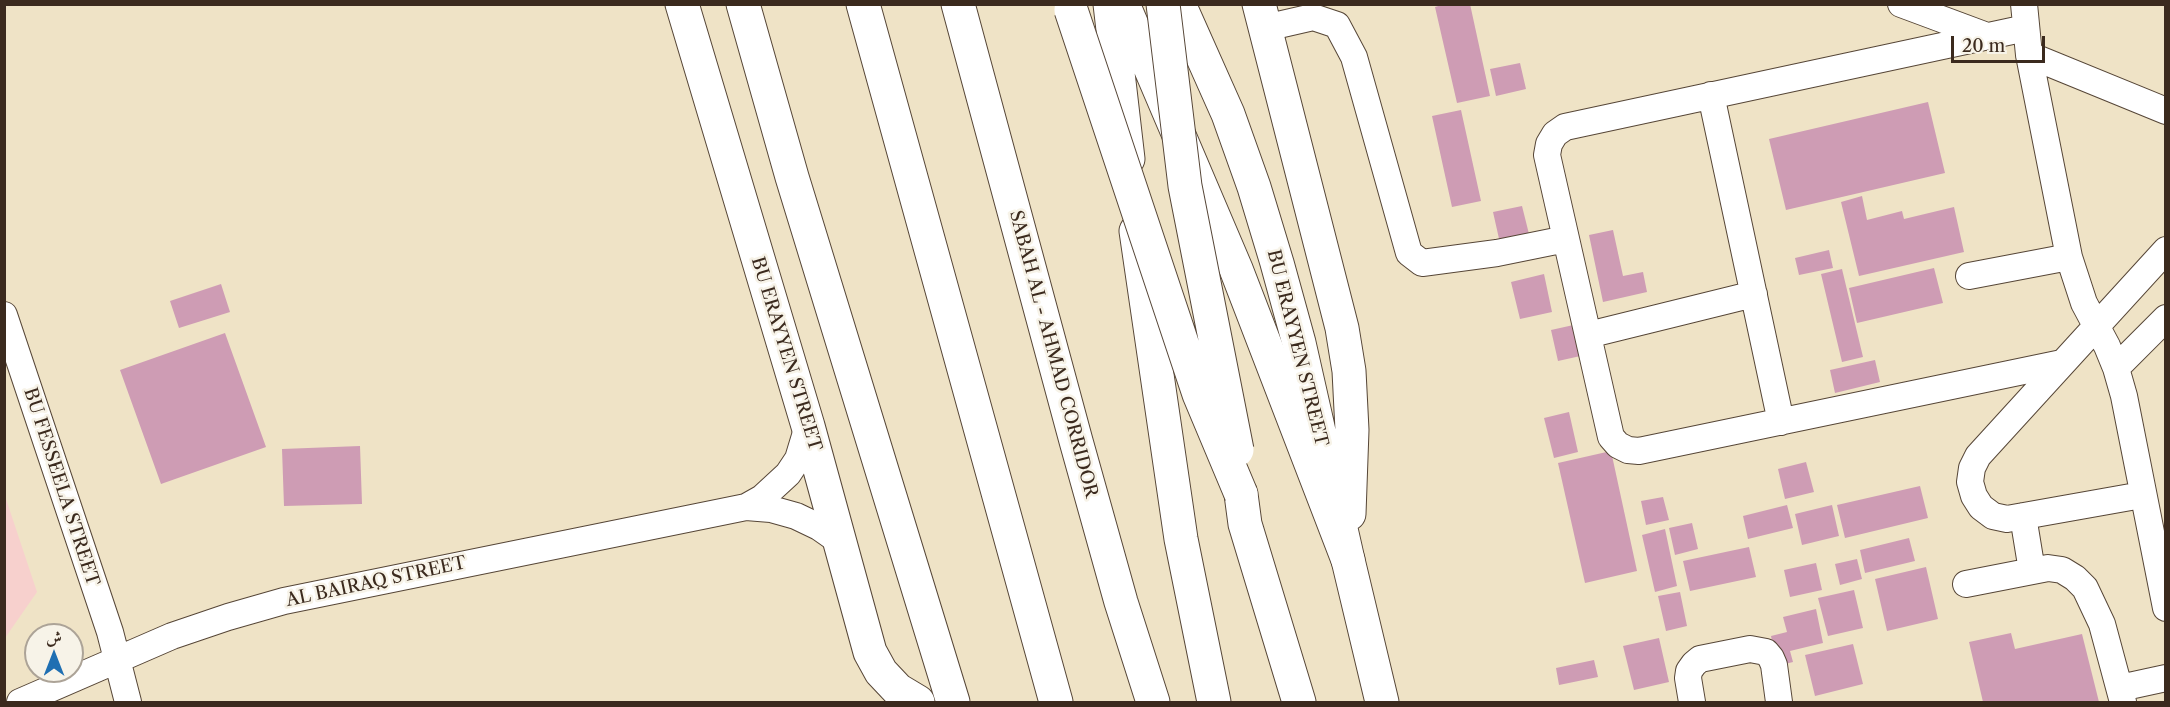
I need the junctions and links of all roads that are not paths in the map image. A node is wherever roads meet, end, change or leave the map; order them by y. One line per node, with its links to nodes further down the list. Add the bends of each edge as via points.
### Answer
1 (682, 4): 29 (main road, BU ERAYYEN STREET)
2 (743, 4): 46 (main road)
3 (958, 4): 48 (main road, SABAH AL - AHMAD CORRIDOR, via 1079,452)
4 (1110, 4): 49 (main road, bridge, via 1139,256 1181,539)
5 (1123, 4): 35 (main road, via 1236,269)
6 (1163, 4): 30 (main road, bridge, via 1185,186 1237,451)
7 (1179, 4): 35 (main road, BU ERAYYEN STREET, via 1228,114 1254,188 1299,343)
8 (1901, 4): 13 (street)
9 (1070, 7): 30 (main road, bridge, via 1199,394)
10 (861, 10): 47 (main road)
11 (1262, 16): 17 (street, via 1313,17 1336,25 1354,57 1409,253 1422,263); 35 (main road, via 1342,328 1349,371 1352,430)
12 (2025, 16): 13 (street); 14 (street)
13 (1988, 36): 15 (street)
14 (2029, 55): 16 (street); 19 (street)
15 (1711, 95): 17 (street, via 1564,127 1556,134 1547,155); 21 (street)
16 (2166, 111)
17 (1566, 238): 25 (street)
18 (2166, 250): 24 (street)
19 (2068, 257): 20 (street); 24 (street)
20 (1969, 276)
21 (1754, 294): 25 (street); 28 (street)
22 (4, 315): 39 (street, BU FESSEELA STREET)
23 (2166, 318): 27 (street)
24 (2096, 325): 26 (street); 27 (street)
25 (1588, 335): 28 (street, via 1611,437 1628,450)
26 (2062, 363): 28 (street); 33 (street, via 1978,456 1972,468 1970,482 1981,507 1993,516 2007,519)
27 (2116, 368): 31 (street)
28 (1781, 422)
29 (808, 426): 32 (street, AL BAIRAQ STREET, via 798,459 788,474); 34 (main road, BU ERAYYEN STREET)
30 (1241, 494): 50 (main road, via 1245,524)
31 (2142, 495): 33 (street); 38 (street)
32 (746, 507): 34 (street, AL BAIRAQ STREET, via 796,516); 39 (street, AL BAIRAQ STREET, via 284,601 172,636)
33 (2024, 516): 36 (street)
34 (839, 541): 41 (main road, BU ERAYYEN STREET, via 870,652)
35 (1348, 560): 51 (main road, BU ERAYYEN STREET)
36 (2032, 572): 37 (street); 42 (street, via 2062,570 2085,588 2102,624)
37 (1966, 584)
38 (2166, 608)
39 (117, 658): 43 (street, AL BAIRAQ STREET); 44 (street, BU FESSEELA STREET)
40 (2166, 678): 42 (street)
41 (886, 687): 45 (main road)
42 (2122, 695)
43 (20, 702)
44 (128, 702)
45 (918, 702)
46 (953, 702)
47 (1056, 702)
48 (1153, 702)
49 (1214, 702)
50 (1299, 702)
51 (1382, 702)
52 (1692, 702): 53 (street, via 1688,678 1694,664 1707,658 1758,650 1771,658)
53 (1779, 702)

